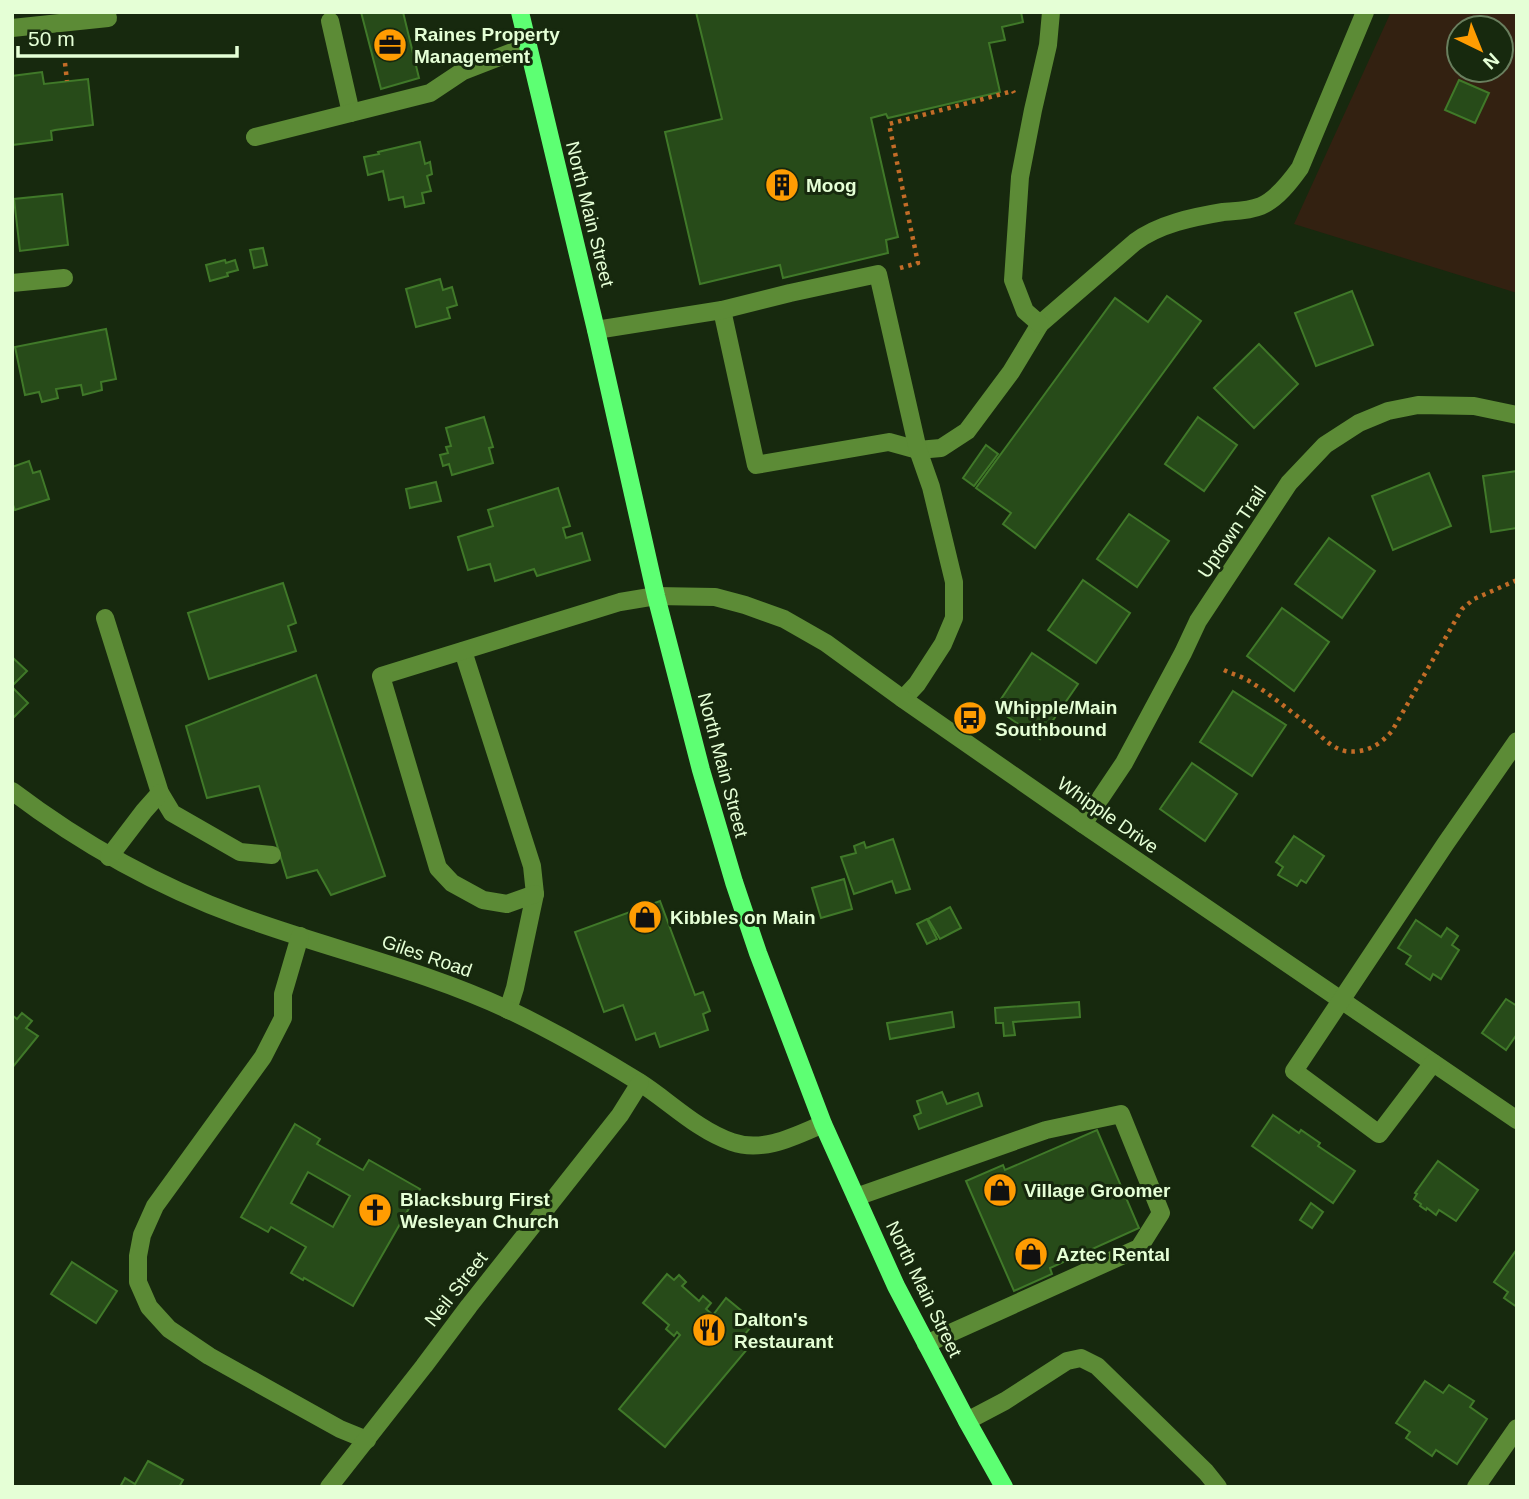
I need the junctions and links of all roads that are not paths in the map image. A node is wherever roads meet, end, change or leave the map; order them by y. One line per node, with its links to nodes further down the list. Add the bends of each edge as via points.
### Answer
1 (520, 12): 7 (main road, North Main Street)
2 (1051, 12): 13 (street, via 1020,177 1013,280 1025,312)
3 (1365, 12): 13 (street, via 1300,168 1285,187 1261,205 1148,232)
4 (108, 18): 6 (street)
5 (330, 21): 8 (street)
6 (12, 27)
7 (528, 46): 8 (street, via 463,71 430,93); 14 (main road, North Main Street)
8 (351, 113): 9 (street)
9 (255, 137)
10 (64, 278): 11 (street)
11 (12, 284)
12 (722, 310): 14 (street); 16 (street, via 756,465 889,442); 16 (street, via 878,274)
13 (1040, 324): 16 (street, via 967,431 941,448)
14 (596, 330): 17 (main road, North Main Street)
15 (1517, 415): 24 (street, Uptown Trail, via 1474,406 1418,405 1359,423 1325,445 1289,483 1198,621 1125,763)
16 (918, 450): 20 (street, via 932,486 954,582 954,618 936,654)
17 (656, 596): 19 (street, Whipple Drive); 20 (street, Whipple Drive, via 715,597 784,619 826,643); 34 (main road, North Main Street, via 734,882)
18 (104, 618): 23 (street)
19 (463, 651): 27 (street, via 532,866); 27 (street, Whipple Drive, via 381,676 384,689 438,868 452,883 483,900 507,904)
20 (903, 699): 24 (street, Whipple Drive)
21 (1517, 741): 29 (street)
22 (12, 792): 26 (street, Giles Road)
23 (160, 793): 25 (street, via 172,813 240,852); 26 (street)
24 (1083, 824): 29 (street, Whipple Drive)
25 (272, 855)
26 (109, 857): 28 (street, Giles Road, via 194,898)
27 (535, 894): 30 (street)
28 (300, 936): 30 (street, Giles Road, via 461,989); 39 (street, via 283,994 283,1018 263,1057 155,1206 142,1235 138,1282 149,1307 169,1329 209,1356)
29 (1341, 1001): 31 (street, Whipple Drive); 31 (street, via 1294,1071 1379,1134)
30 (508, 1010): 32 (street, Giles Road)
31 (1433, 1063): 33 (street, Whipple Drive)
32 (640, 1083): 34 (street, Giles Road, via 710,1132 739,1144 770,1144); 39 (street, Neil Street, via 620,1115)
33 (1517, 1120)
34 (823, 1125): 35 (main road, North Main Street)
35 (856, 1197): 36 (main road, North Main Street); 36 (street, via 1045,1130 1121,1114 1161,1213 1139,1248)
36 (926, 1344): 37 (main road, North Main Street)
37 (967, 1421): 41 (main road, North Main Street); 42 (street, via 1067,1360 1082,1358 1097,1366)
38 (1517, 1428): 43 (street)
39 (367, 1440): 40 (street, Neil Street)
40 (329, 1487)
41 (1004, 1487)
42 (1218, 1487)
43 (1476, 1487)

